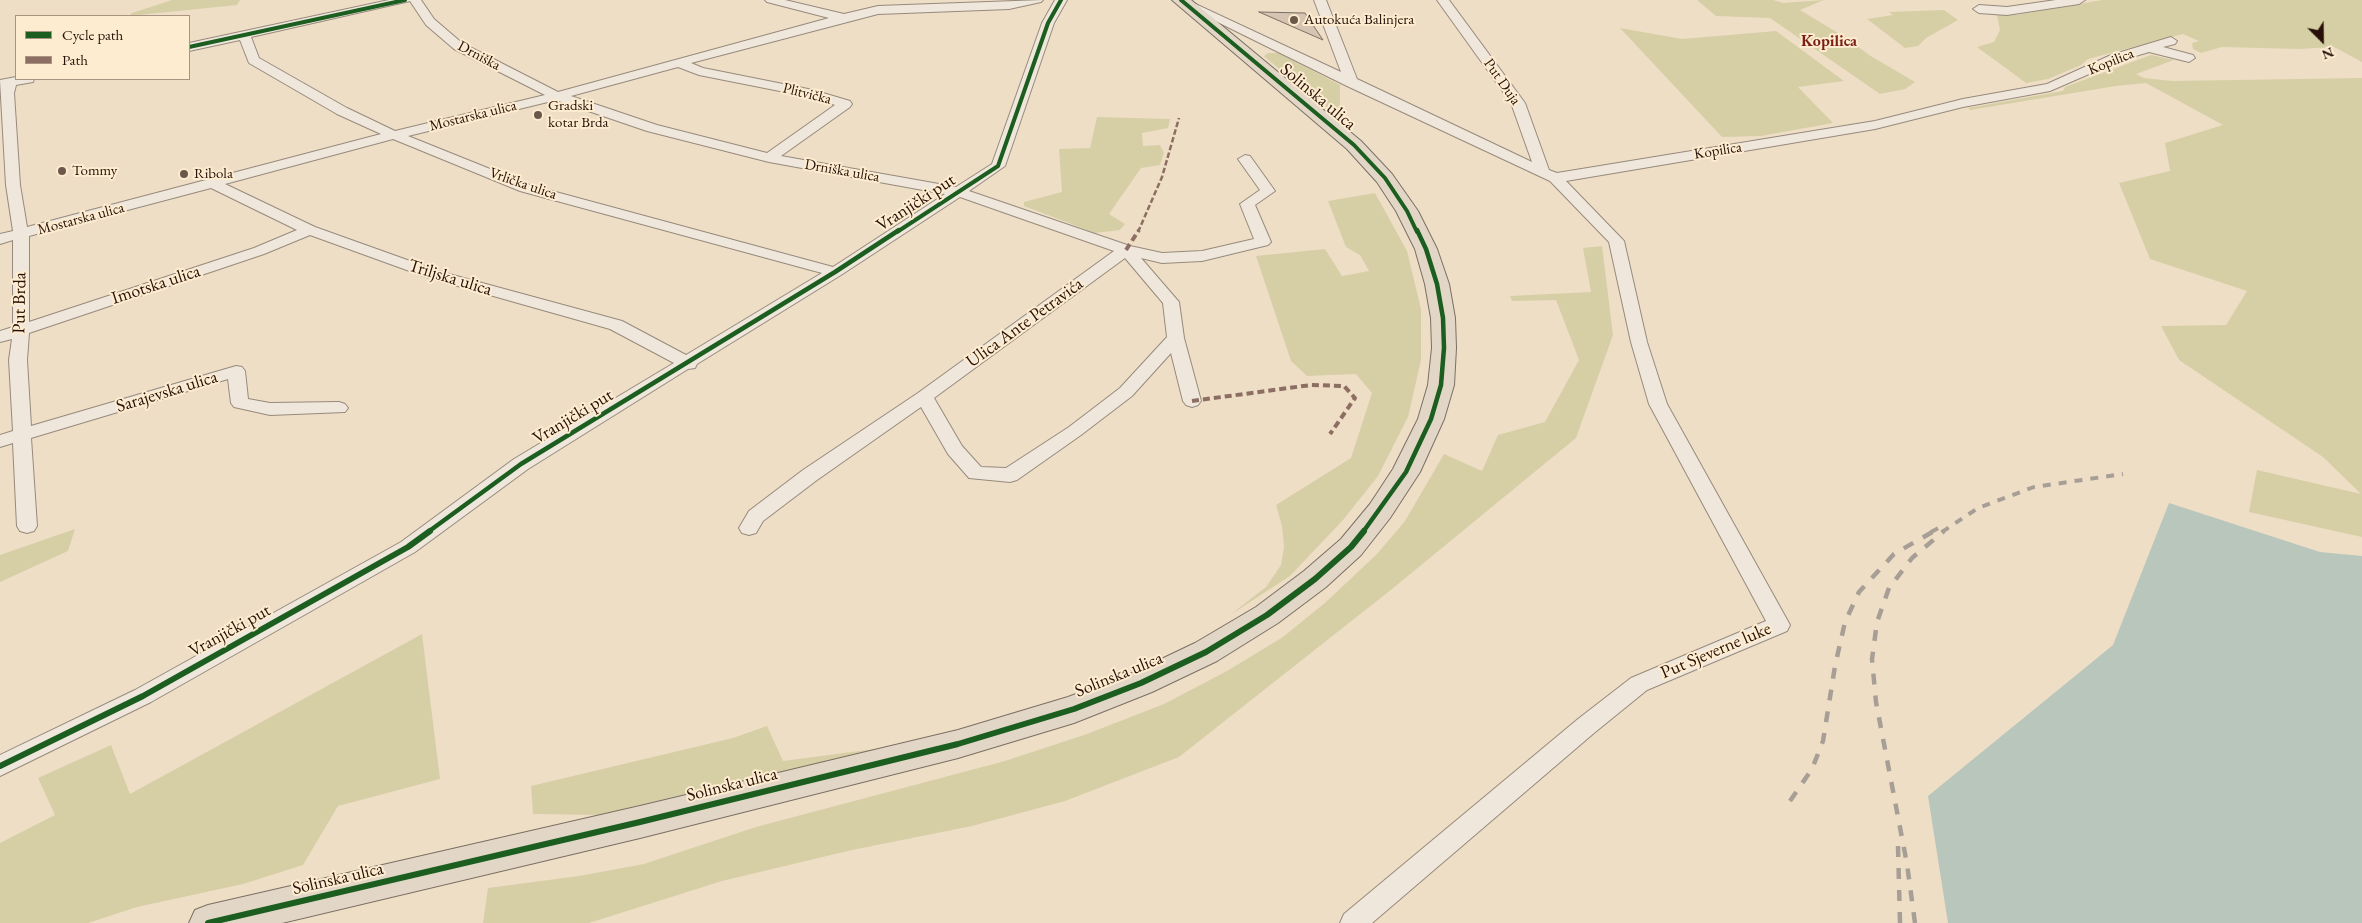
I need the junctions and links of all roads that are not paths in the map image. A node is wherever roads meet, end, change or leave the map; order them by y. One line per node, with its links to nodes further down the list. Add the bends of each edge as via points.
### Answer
1 (405, 0): 12 (street)
2 (414, 0): 23 (street, Drniška, via 430,22 458,46)
3 (771, 0): 11 (street)
4 (1038, 0): 11 (street, Mostarska ulica, via 878,10)
5 (1061, 0): 29 (street, Vranjički put, via 1048,23 998,166)
6 (1320, 0): 22 (street)
7 (1443, 0): 27 (street, Put Duja, via 1518,103)
8 (2079, 0): 10 (street, via 2006,11)
9 (1182, 1): 16 (street); 17 (main road, Solinska ulica)
10 (1979, 9)
11 (843, 18): 19 (street, Mostarska ulica)
12 (244, 35): 14 (street); 24 (street, Vrlička ulica, via 254,60 342,111)
13 (2171, 41): 15 (street, Kopilica)
14 (190, 47)
15 (2149, 48): 18 (street); 27 (street, Kopilica, via 2115,58 2050,88 1963,103 1875,125)
16 (1280, 49): 17 (street, via 1261,48 1253,51); 22 (street)
17 (1249, 58): 47 (main road, Solinska ulica, via 1354,145 1385,178 1407,211 1426,249 1443,318 1441,385 1420,445 1380,511 1351,547 1315,579 1267,615 1206,652 1074,709 939,749)
18 (2189, 58)
19 (680, 63): 23 (street, Mostarska ulica); 25 (street, Plitvička, via 699,72 813,94 845,104)
20 (22, 80): 21 (street)
21 (5, 83): 31 (street, Put Brda, via 13,185)
22 (1352, 83): 27 (street)
23 (556, 96): 24 (street, Mostarska ulica); 25 (street, Drniška ulica, via 652,128)
24 (394, 135): 28 (street, Mostarska ulica); 34 (street, Vrlička ulica, via 525,188)
25 (769, 158): 29 (street, Drniška ulica)
26 (1245, 158): 33 (street, via 1268,191 1246,204 1263,242 1202,256 1162,258)
27 (1549, 176): 48 (street, Put Sjeverne luke, via 1616,241 1639,342 1658,404 1779,625 1639,684)
28 (214, 184): 30 (street, Triljska ulica); 31 (street, Mostarska ulica)
29 (958, 192): 33 (street, Drniška ulica); 34 (street, Vranjički put)
30 (310, 230): 35 (street, Imotska ulica, via 259,251); 38 (street, Triljska ulica, via 432,274 616,326)
31 (21, 234): 32 (street, Mostarska ulica); 35 (street, Put Brda)
32 (0, 239)
33 (1126, 250): 37 (street, via 1171,302); 39 (street, Ulica Ante Petravića)
34 (835, 272): 38 (street, Vranjički put)
35 (21, 330): 36 (street, Imotska ulica); 42 (street, Put Brda, via 18,360)
36 (0, 337)
37 (1176, 338): 39 (street, via 1126,392 1010,475 976,473 955,450); 40 (street)
38 (689, 364): 46 (street, Vranjički put, via 520,464 408,546 143,696)
39 (924, 397): 45 (street, Ulica Ante Petravića, via 810,475 756,516)
40 (1192, 401)
41 (339, 408): 42 (street, Sarajevska ulica, via 270,408 240,404 236,371)
42 (21, 435): 43 (street, Sarajevska ulica); 44 (street, Put Brda)
43 (0, 441)
44 (27, 526)
45 (749, 528)
46 (0, 766)
47 (208, 923)
48 (1353, 923)

